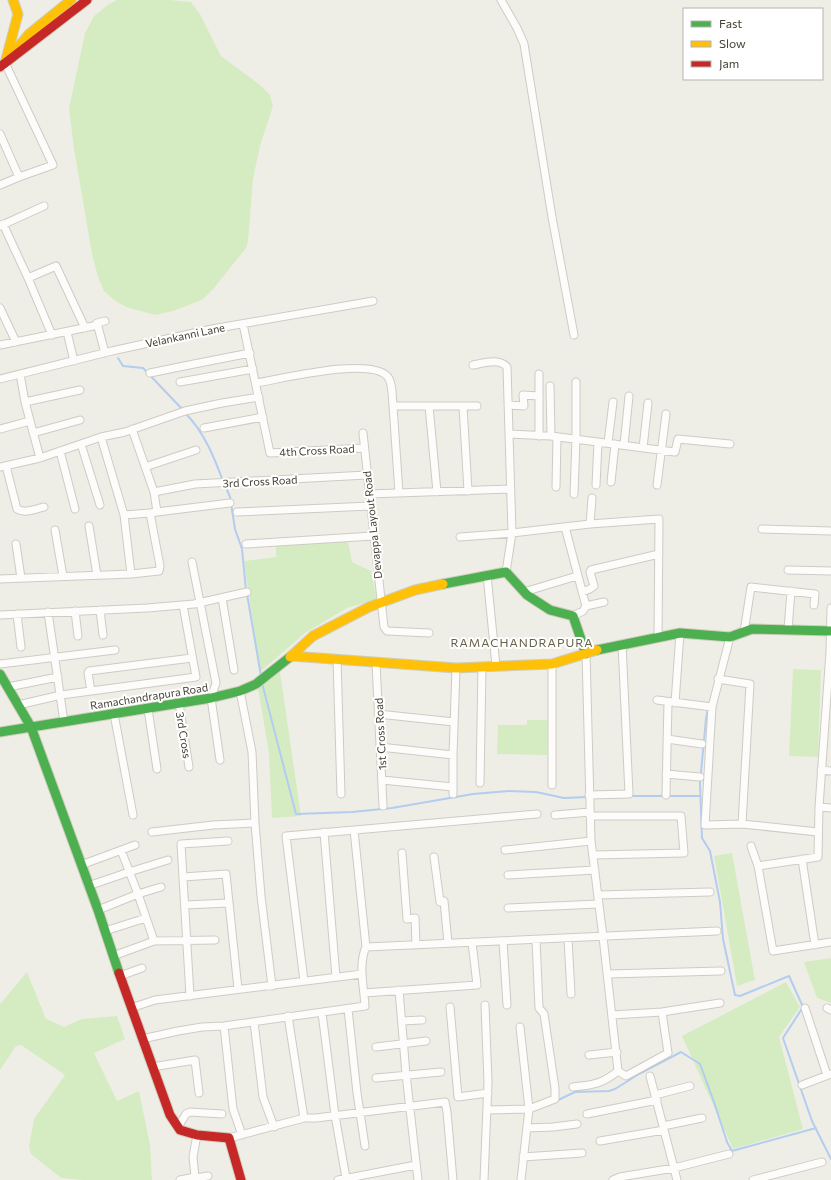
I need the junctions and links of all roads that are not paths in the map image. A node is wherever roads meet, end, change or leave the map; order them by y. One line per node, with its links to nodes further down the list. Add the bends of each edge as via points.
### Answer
1 (13, 0): 5 (street, via 18,14)
2 (71, 0): 5 (street, via 28,34)
3 (87, 0): 5 (street)
4 (501, 0): 20 (street, via 524,44)
5 (3, 65): 7 (street, via 53,165)
6 (0, 134): 7 (street)
7 (20, 177): 8 (street)
8 (0, 185)
9 (44, 206): 10 (street)
10 (2, 225): 11 (street)
11 (28, 278): 17 (street, via 56,266); 19 (street)
12 (373, 300): 15 (street, Velankanni Lane)
13 (0, 308): 21 (street)
14 (105, 321): 23 (street, via 97,323)
15 (243, 324): 23 (street, Velankanni Lane); 24 (street)
16 (93, 326): 17 (street)
17 (85, 328): 18 (street)
18 (67, 332): 19 (street); 25 (street)
19 (52, 335): 21 (street)
20 (574, 335)
21 (16, 342): 22 (street)
22 (0, 345)
23 (105, 353): 25 (street, Velankanni Lane)
24 (250, 353): 27 (street); 28 (street)
25 (74, 361): 29 (street, Velankanni Lane)
26 (473, 365): 43 (street, via 499,361 504,364 507,368)
27 (253, 369): 32 (street); 34 (street)
28 (150, 373)
29 (20, 374): 31 (street, Velankanni Lane); 40 (street)
30 (539, 374): 37 (street)
31 (0, 379)
32 (180, 382)
33 (576, 382): 61 (street)
34 (256, 383): 39 (street); 44 (street, via 342,368 366,368 375,370 389,380)
35 (550, 386): 59 (street)
36 (80, 390): 40 (street)
37 (539, 396): 43 (street, via 524,395 524,406); 58 (street)
38 (629, 396): 66 (street)
39 (259, 397): 49 (street); 54 (street, via 186,411)
40 (25, 402): 51 (street)
41 (613, 402): 64 (street)
42 (648, 403): 68 (street)
43 (508, 405): 57 (street)
44 (393, 406): 45 (street); 84 (street)
45 (429, 406): 46 (street); 83 (street)
46 (463, 406): 47 (street); 81 (street)
47 (477, 406)
48 (666, 414): 70 (street)
49 (263, 417): 52 (street); 67 (street, 4th Cross Road, via 270,453)
50 (80, 420): 55 (street)
51 (30, 421): 53 (street); 55 (street)
52 (204, 428)
53 (0, 429)
54 (132, 430): 60 (street); 74 (street)
55 (33, 433): 72 (street)
56 (363, 433): 67 (street, Devappa Layout Road)
57 (509, 434): 58 (street); 80 (street)
58 (539, 436): 59 (street)
59 (554, 436): 61 (street); 79 (street)
60 (101, 437): 63 (street); 95 (street)
61 (576, 439): 62 (street); 86 (street)
62 (598, 442): 64 (street); 77 (street)
63 (81, 444): 71 (street); 89 (street)
64 (612, 444): 66 (street); 76 (street)
65 (730, 444): 70 (street, via 678,440 675,452)
66 (624, 445): 68 (street)
67 (364, 448): 75 (street, Devappa Layout Road)
68 (643, 448): 70 (street)
69 (196, 450): 74 (street)
70 (662, 450): 78 (street)
71 (60, 451): 72 (street); 92 (street)
72 (40, 458): 73 (street)
73 (3, 466): 91 (street, via 17,509 27,511)
74 (145, 467): 82 (street)
75 (367, 475): 82 (street, 3rd Cross Road, via 195,484); 85 (street, Devappa Layout Road)
76 (611, 482)
77 (596, 485)
78 (657, 485)
79 (556, 486)
80 (510, 490): 81 (street); 102 (street)
81 (468, 491): 83 (street)
82 (154, 492): 94 (street)
83 (437, 492): 84 (street)
84 (399, 493): 85 (street)
85 (369, 494): 90 (street, Devappa Layout Road)
86 (574, 494)
87 (592, 498): 96 (street)
88 (230, 503): 94 (street)
89 (100, 505)
90 (370, 506): 93 (street); 103 (street, Devappa Layout Road)
91 (44, 507)
92 (75, 509)
93 (237, 512)
94 (154, 513): 95 (street); 112 (street, via 160,569 157,572)
95 (124, 516): 112 (street)
96 (590, 524): 98 (street); 107 (street, via 659,519)
97 (89, 526): 113 (street)
98 (565, 527): 102 (street); 116 (street)
99 (56, 530): 115 (street)
100 (762, 530): 101 (street)
101 (831, 532)
102 (512, 533): 104 (street); 111 (street)
103 (373, 536): 106 (street); 124 (street, Devappa Layout Road)
104 (460, 537)
105 (16, 544): 117 (street)
106 (246, 544)
107 (659, 554): 121 (street, via 591,570 594,586); 145 (street)
108 (192, 562): 126 (street)
109 (788, 570): 110 (street)
110 (831, 570)
111 (506, 572): 114 (street, Ramachandrapura Road); 120 (street)
112 (131, 574): 113 (street)
113 (97, 575): 115 (street)
114 (487, 575): 124 (street, Ramachandrapura Road, via 415,590); 157 (street)
115 (63, 576): 117 (street)
116 (578, 576): 120 (street); 121 (street)
117 (21, 578): 118 (street)
118 (0, 579)
119 (247, 592): 123 (street)
120 (524, 592): 136 (street, via 550,610)
121 (582, 592): 129 (street)
122 (791, 592): 128 (street, via 815,594); 137 (street); 139 (street, via 751,587)
123 (222, 598): 126 (street); 160 (street)
124 (381, 602): 140 (street, Devappa Layout Road, via 385,630); 150 (street, Ramachandrapura Road, via 313,636)
125 (604, 602): 129 (street)
126 (201, 603): 127 (street); 169 (street, via 216,683)
127 (183, 605): 131 (street); 152 (street)
128 (814, 605)
129 (586, 606): 136 (street, via 583,611)
130 (831, 608): 138 (street)
131 (100, 610): 132 (street); 142 (street)
132 (75, 611): 133 (street); 143 (street)
133 (48, 612): 134 (street); 151 (street)
134 (17, 614): 135 (street); 147 (street)
135 (0, 615)
136 (573, 616): 149 (street)
137 (788, 629): 138 (street); 139 (street, via 752,629)
138 (831, 631): 164 (street)
139 (744, 632): 144 (street)
140 (430, 633)
141 (680, 633): 144 (street); 145 (street); 171 (street)
142 (103, 635)
143 (78, 636)
144 (730, 637): 163 (street)
145 (658, 638): 146 (street)
146 (622, 644): 149 (street); 198 (street, via 629,794)
147 (21, 647)
148 (115, 650): 151 (street)
149 (586, 654): 156 (street); 198 (street)
150 (291, 656): 153 (street); 167 (street, Ramachandrapura Road, via 256,684)
151 (54, 657): 155 (street); 162 (street)
152 (192, 658): 166 (street, via 89,670); 166 (street, via 196,677)
153 (337, 660): 154 (street); 197 (street)
154 (376, 663): 159 (street); 177 (street, 1st Cross Road)
155 (0, 664)
156 (552, 664): 157 (street); 196 (street)
157 (496, 666): 158 (street)
158 (482, 667): 159 (street); 195 (street)
159 (456, 668): 179 (street)
160 (234, 670)
161 (0, 674): 165 (street)
162 (58, 677): 165 (street); 168 (street)
163 (718, 679): 174 (street); 208 (street, via 750,684)
164 (829, 684): 180 (street)
165 (8, 687): 173 (street)
166 (91, 691): 168 (street)
167 (240, 691): 169 (street, Ramachandrapura Road); 207 (street, via 252,752)
168 (61, 695): 173 (street); 178 (street)
169 (211, 698): 172 (street, Ramachandrapura Road); 187 (street)
170 (658, 700): 171 (street)
171 (672, 702): 174 (street); 183 (street)
172 (179, 703): 175 (street, Ramachandrapura Road); 188 (street, 3rd Cross)
173 (18, 705): 181 (street)
174 (712, 707): 208 (street, via 705,825)
175 (148, 709): 176 (street, Ramachandrapura Road); 189 (street)
176 (114, 714): 178 (street, Ramachandrapura Road); 206 (street)
177 (378, 714): 179 (street); 185 (street, 1st Cross Road)
178 (64, 722): 181 (street, Ramachandrapura Road)
179 (454, 722): 186 (street)
180 (828, 725): 190 (street)
181 (31, 727): 182 (street, Ramachandrapura Road); 224 (street)
182 (0, 732)
183 (667, 739): 184 (street); 192 (street)
184 (702, 744)
185 (380, 747): 186 (street); 194 (street, 1st Cross Road)
186 (453, 755): 194 (street, via 453,790)
187 (220, 760)
188 (188, 767)
189 (157, 769)
190 (821, 770): 191 (street); 201 (street)
191 (831, 771)
192 (666, 774): 193 (street); 199 (street)
193 (700, 777)
194 (382, 780): 200 (street, 1st Cross Road)
195 (480, 783)
196 (552, 785)
197 (341, 794)
198 (589, 795): 204 (street)
199 (666, 795)
200 (383, 806)
201 (819, 807): 202 (street); 212 (street)
202 (831, 808)
203 (537, 814): 209 (street)
204 (590, 814): 205 (street); 214 (street); 220 (street, via 681,816 682,824 684,853)
205 (555, 815)
206 (133, 816)
207 (255, 823): 210 (street); 264 (street)
208 (742, 824): 212 (street)
209 (354, 830): 211 (street); 255 (street)
210 (152, 832)
211 (324, 832): 262 (street); 263 (street, via 286,836)
212 (818, 832): 222 (street, via 818,857)
213 (228, 841): 229 (street, via 181,844)
214 (591, 841): 218 (street); 220 (street)
215 (135, 845): 217 (street)
216 (751, 846): 225 (street)
217 (121, 850): 224 (street); 227 (street)
218 (505, 850)
219 (402, 853): 253 (street, via 407,919 414,918)
220 (593, 855): 226 (street)
221 (434, 856): 252 (street, via 440,902 444,901)
222 (802, 859): 225 (street); 254 (street)
223 (168, 860): 227 (street)
224 (81, 865): 230 (street)
225 (758, 866): 254 (street, via 773,951)
226 (595, 870): 228 (street); 234 (street)
227 (129, 872): 230 (street); 233 (street)
228 (508, 875)
229 (182, 877): 235 (street, via 226,874); 237 (street)
230 (88, 886): 239 (street)
231 (161, 887): 233 (street)
232 (710, 892): 234 (street)
233 (138, 894): 239 (street); 240 (street)
234 (598, 895): 236 (street)
235 (229, 903): 237 (street); 265 (street)
236 (599, 904): 238 (street); 243 (street)
237 (185, 905): 248 (street)
238 (508, 908)
239 (98, 910): 241 (street)
240 (146, 918): 241 (street); 247 (street)
241 (105, 931): 256 (street)
242 (717, 931): 243 (street)
243 (604, 937): 244 (street); 260 (street)
244 (568, 938): 246 (street); 268 (street)
245 (215, 940): 248 (street)
246 (536, 940): 249 (street); 306 (street, via 539,1008 544,1014 555,1099)
247 (154, 941): 248 (street); 256 (street)
248 (187, 941): 269 (street)
249 (503, 941): 250 (street); 272 (street)
250 (472, 942): 252 (street); 266 (street, via 477,985)
251 (831, 942): 254 (street)
252 (448, 943): 253 (street)
253 (416, 944): 255 (street)
254 (815, 945)
255 (366, 947): 259 (street, via 362,954)
256 (112, 956): 261 (street)
257 (142, 968): 261 (street)
258 (721, 971): 260 (street)
259 (362, 974): 262 (street); 267 (street)
260 (608, 974): 279 (street)
261 (120, 976): 274 (street)
262 (336, 977): 263 (street)
263 (304, 981): 264 (street)
264 (272, 986): 265 (street)
265 (238, 989): 269 (street)
266 (399, 990): 267 (street); 283 (street)
267 (364, 993): 276 (street, via 365,1006)
268 (571, 994)
269 (190, 996): 274 (street, via 155,1000)
270 (720, 1003): 277 (street)
271 (485, 1005): 303 (street)
272 (507, 1006)
273 (450, 1007): 303 (street, via 458,1097)
274 (130, 1008): 286 (street)
275 (805, 1008): 296 (street)
276 (348, 1009): 278 (street); 308 (street)
277 (662, 1012): 279 (street); 293 (street, via 668,1053 626,1076)
278 (322, 1013): 280 (street); 311 (street)
279 (612, 1015): 290 (street)
280 (288, 1016): 282 (street); 312 (street)
281 (422, 1020): 283 (street)
282 (254, 1022): 284 (street); 316 (street, via 263,1097)
283 (402, 1022): 288 (street)
284 (224, 1026): 286 (street, via 202,1027); 320 (street, via 233,1109)
285 (520, 1027): 306 (street)
286 (142, 1039): 292 (street)
287 (426, 1041): 288 (street)
288 (404, 1044): 289 (street); 295 (street)
289 (376, 1047)
290 (617, 1052): 291 (street); 293 (street)
291 (589, 1056)
292 (152, 1067): 302 (street, via 195,1060); 315 (street, via 170,1115)
293 (618, 1071): 301 (street, via 594,1085)
294 (441, 1072): 295 (street)
295 (406, 1074): 298 (street); 305 (street)
296 (829, 1074): 299 (street)
297 (650, 1076): 304 (street)
298 (376, 1078)
299 (802, 1085)
300 (690, 1086): 304 (street)
301 (573, 1087)
302 (199, 1093)
303 (488, 1093): 307 (street)
304 (656, 1097): 310 (street); 318 (street)
305 (410, 1106): 308 (street); 328 (street); 337 (street, via 445,1102)
306 (530, 1109): 307 (street); 317 (street)
307 (487, 1110): 338 (street)
308 (360, 1112): 311 (street); 323 (street)
309 (222, 1114): 315 (street, via 190,1112)
310 (587, 1114)
311 (335, 1115): 312 (street); 332 (street)
312 (304, 1118): 316 (street)
313 (702, 1118): 318 (street)
314 (577, 1124): 317 (street)
315 (178, 1127): 319 (street)
316 (274, 1127): 320 (street)
317 (527, 1128): 326 (street)
318 (664, 1128): 322 (street); 329 (street)
319 (197, 1135): 321 (street); 331 (street, via 193,1157)
320 (242, 1135): 321 (street)
321 (229, 1138): 334 (street)
322 (600, 1141)
323 (365, 1146)
324 (582, 1153): 326 (street)
325 (729, 1154): 329 (street)
326 (523, 1157): 339 (street)
327 (822, 1162): 342 (street)
328 (416, 1165): 332 (street); 336 (street)
329 (674, 1168): 340 (street, via 620,1176); 341 (street)
330 (208, 1176): 331 (street)
331 (195, 1177): 333 (street)
332 (346, 1178): 335 (street)
333 (180, 1180)
334 (242, 1180)
335 (338, 1180)
336 (418, 1180)
337 (453, 1180)
338 (484, 1180)
339 (521, 1180)
340 (613, 1180)
341 (677, 1180)
342 (753, 1180)

